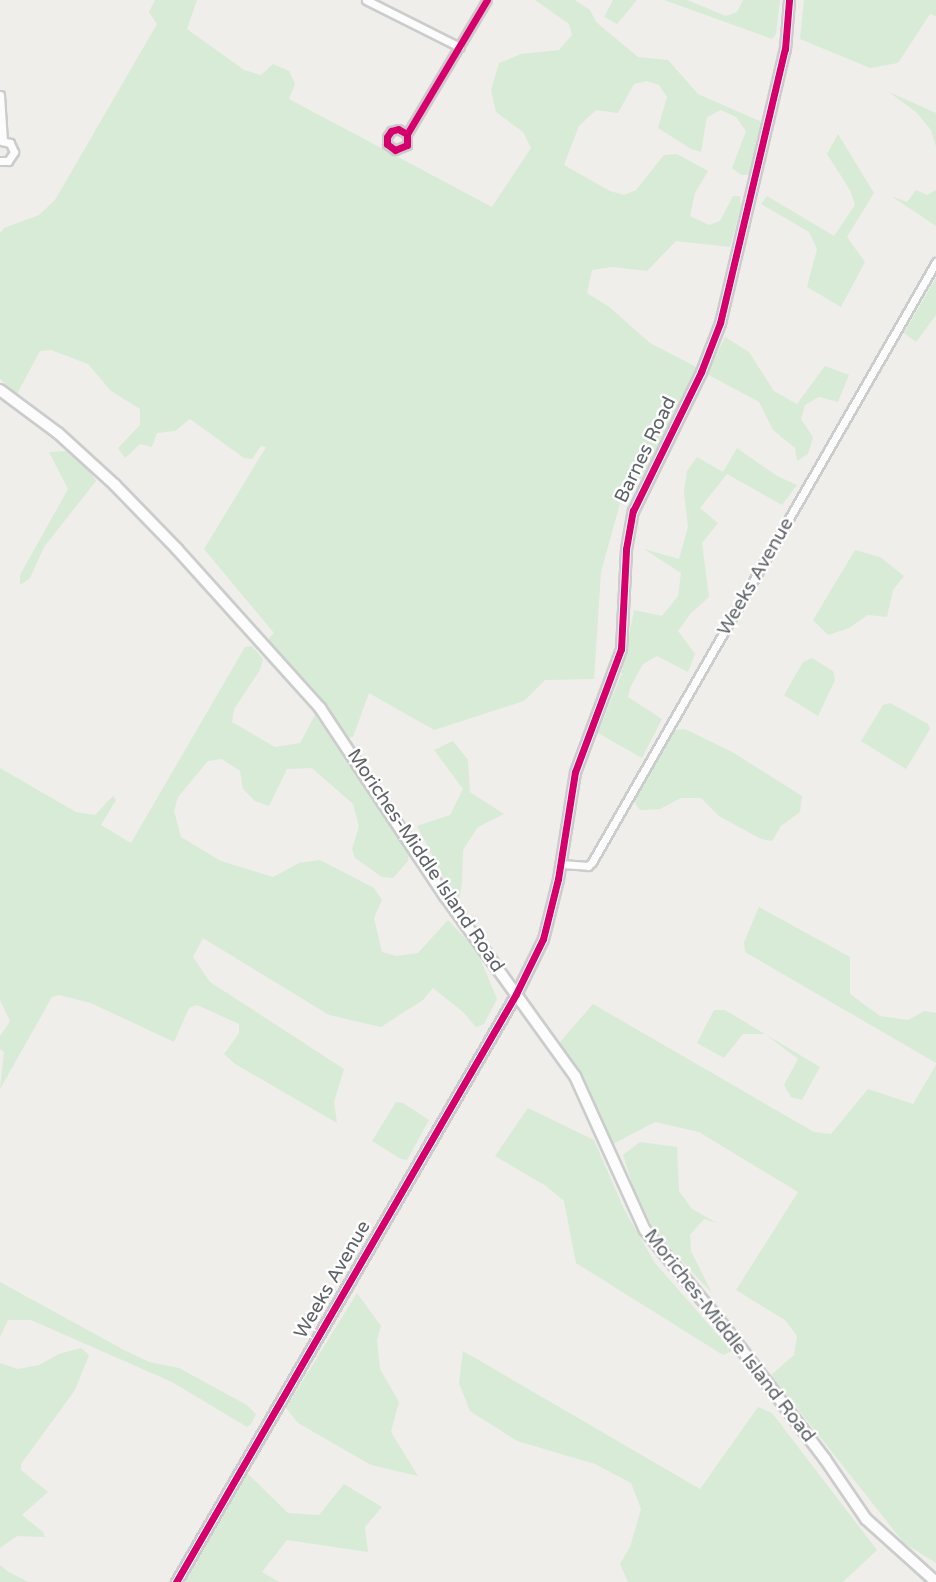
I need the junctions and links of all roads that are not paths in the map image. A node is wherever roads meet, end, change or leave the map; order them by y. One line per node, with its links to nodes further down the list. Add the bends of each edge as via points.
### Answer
1 (366, 0): 4 (street)
2 (487, 0): 4 (street)
3 (789, 0): 11 (street, Barnes Road, via 785,49 720,324 633,511 626,549 621,649 575,772)
4 (460, 47): 6 (street)
5 (0, 94): 7 (street)
6 (407, 134)
7 (2, 141): 8 (street, via 10,143 14,152 8,161)
8 (0, 161)
9 (936, 262): 11 (street, Weeks Avenue, via 592,862 588,866)
10 (0, 390): 12 (main road, Moriches-Middle Island Road, via 58,433 115,485 310,695)
11 (561, 863): 12 (street, Barnes Road, via 543,939)
12 (516, 994): 13 (street, Weeks Avenue); 14 (main road, Moriches-Middle Island Road, via 575,1076 645,1230 726,1329 866,1519)
13 (176, 1582)
14 (936, 1582)

